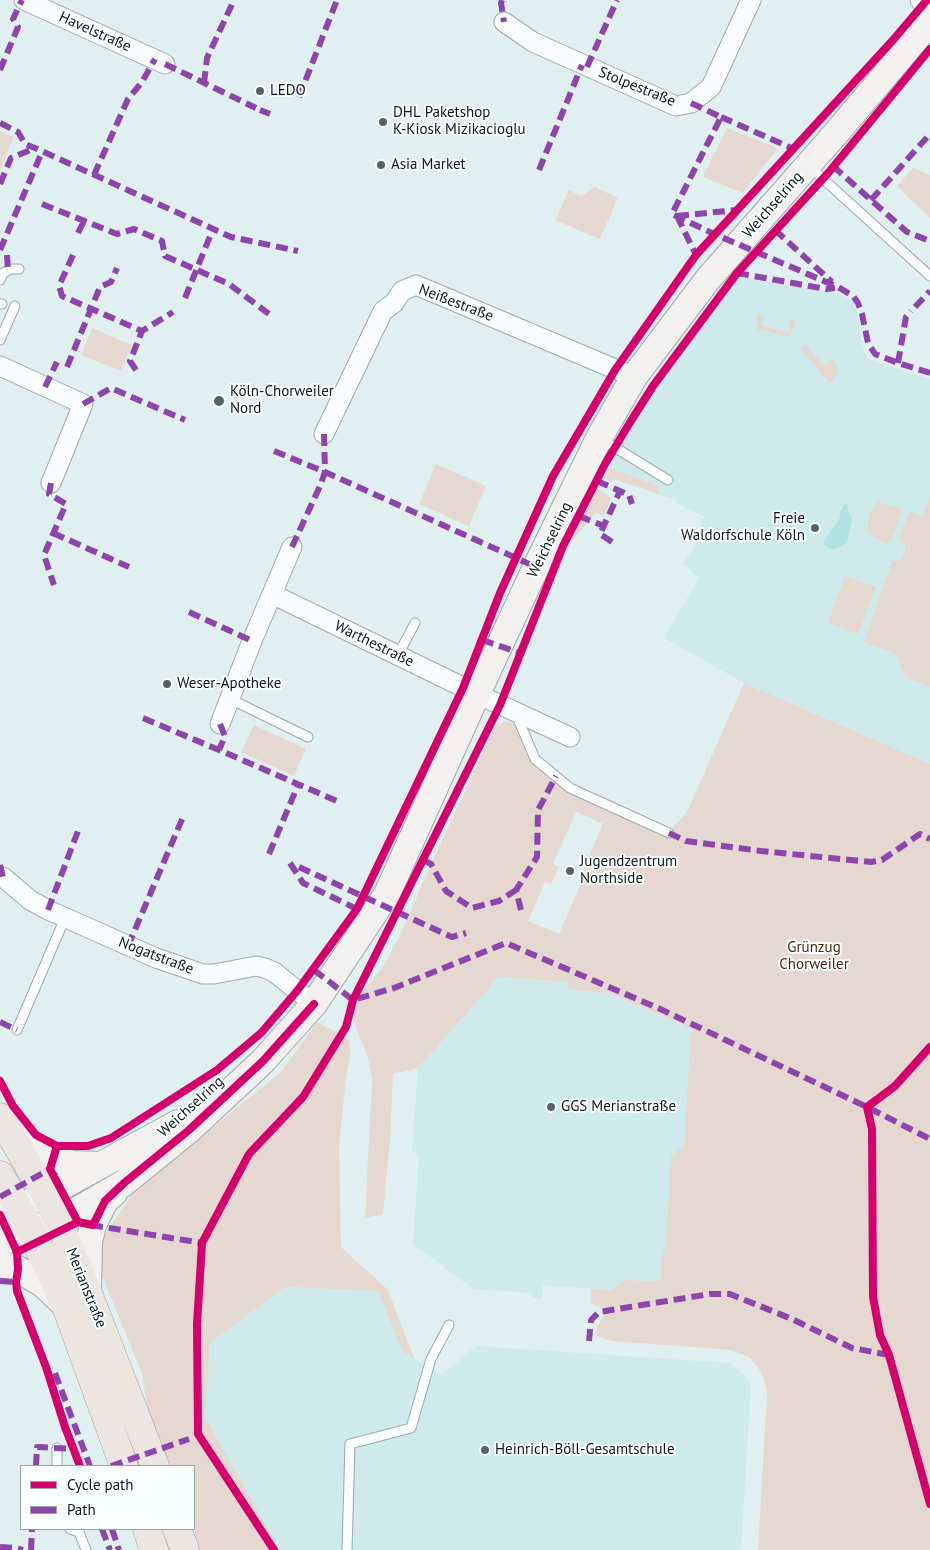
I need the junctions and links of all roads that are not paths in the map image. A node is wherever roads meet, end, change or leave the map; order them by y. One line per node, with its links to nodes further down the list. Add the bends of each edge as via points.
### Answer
1 (24, 0): 7 (street, Havelstraße)
2 (751, 0): 5 (street, Stolpestraße, via 711,87 691,103 676,106 533,42)
3 (920, 0): 4 (street)
4 (930, 9)
5 (504, 22)
6 (930, 22): 8 (street, Weichselring)
7 (165, 64)
8 (808, 165): 10 (lane); 15 (street, Weichselring, via 708,279)
9 (19, 270): 11 (lane, via 8,270)
10 (930, 276)
11 (0, 280)
12 (15, 306): 13 (lane)
13 (0, 340)
14 (0, 366): 19 (street, via 82,404)
15 (634, 377): 16 (street, Neißestraße, via 416,284 402,291 383,311); 17 (street, Weichselring)
16 (324, 434)
17 (599, 438): 18 (lane); 24 (street, Weichselring)
18 (668, 480)
19 (51, 483)
20 (292, 547): 21 (street)
21 (272, 594): 23 (street, Warthestraße); 25 (street)
22 (415, 623): 23 (lane)
23 (398, 655): 24 (street, Warthestraße)
24 (476, 694): 26 (street, Warthestraße); 33 (street, Weichselring, via 387,894)
25 (230, 699): 27 (street); 28 (lane)
26 (516, 712): 29 (street, Warthestraße); 30 (lane, via 536,759 570,788)
27 (220, 724)
28 (308, 737)
29 (570, 737)
30 (668, 833)
31 (3, 877): 32 (street, Nogatstraße, via 30,900)
32 (65, 918): 33 (street, Nogatstraße, via 192,972 214,974 256,966 266,968); 34 (lane)
33 (314, 1004): 35 (street, Weichselring, via 263,1061)
34 (17, 1030)
35 (228, 1094): 37 (street, Weichselring); 39 (street, Weichselring)
36 (0, 1116): 37 (street, via 27,1147 73,1164); 40 (main road, Merianstraße)
37 (100, 1165): 40 (street, Weichselring)
38 (0, 1176): 41 (main road, Merianstraße)
39 (124, 1183): 42 (street, Weichselring); 45 (street, via 105,1202 93,1225)
40 (46, 1195): 41 (street, Weichselring); 42 (main road, Merianstraße)
41 (17, 1218): 42 (street, Weichselring); 43 (street, via 11,1238); 45 (main road, Merianstraße)
42 (58, 1220): 45 (main road, Merianstraße)
43 (0, 1244)
44 (0, 1264): 45 (street, via 18,1269 44,1286)
45 (77, 1299): 49 (main road, Merianstraße); 50 (main road, Merianstraße)
46 (450, 1325): 57 (lane, via 431,1359 411,1428 350,1444)
47 (57, 1448): 48 (lane)
48 (57, 1465)
49 (124, 1465)
50 (155, 1465)
51 (73, 1530): 54 (lane, via 79,1532)
52 (147, 1530): 55 (main road)
53 (177, 1530): 56 (main road)
54 (86, 1550)
55 (154, 1550)
56 (185, 1550)
57 (347, 1550)

